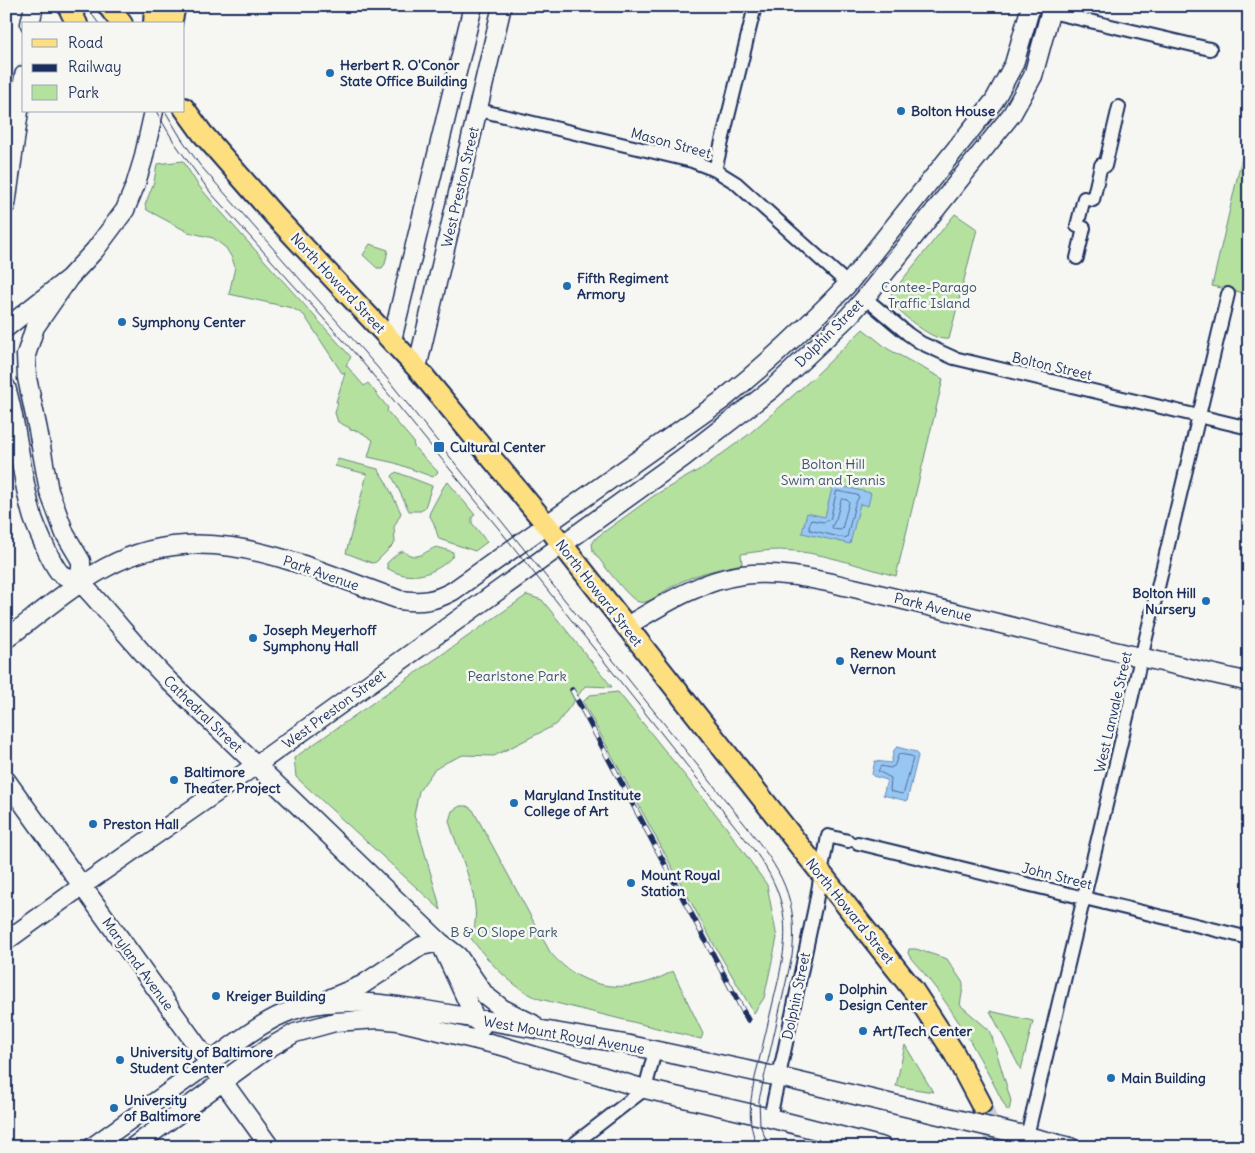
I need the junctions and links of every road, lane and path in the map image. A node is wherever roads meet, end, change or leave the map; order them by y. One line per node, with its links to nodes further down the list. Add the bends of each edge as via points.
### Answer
1 (68, 6): 10 (main road)
2 (108, 6): 11 (main road)
3 (155, 6): 12 (main road)
4 (175, 6): 13 (main road)
5 (473, 6): 28 (main road, West Preston Street)
6 (502, 6): 18 (main road, West Preston Street)
7 (755, 6): 20 (street)
8 (1031, 6): 24 (main road, Dolphin Street, via 1014,64 994,101)
9 (1051, 9): 14 (street); 26 (main road, Dolphin Street, via 1033,76 1012,114)
10 (76, 22)
11 (120, 22)
12 (154, 22)
13 (171, 22)
14 (1210, 48)
15 (22, 90): 21 (main road)
16 (1119, 107): 22 (street, via 1093,200 1084,198 1077,226 1084,228)
17 (185, 109): 28 (main road, North Howard Street, via 273,214)
18 (479, 110): 20 (street, Mason Street, via 692,161); 29 (main road, West Preston Street)
19 (154, 112): 23 (main road, via 143,160 125,210)
20 (715, 170): 24 (street, Mason Street, via 736,183)
21 (6, 205)
22 (1077, 258)
23 (69, 278): 27 (main road); 35 (main road, via 35,327 26,360 48,491 81,561)
24 (848, 284): 33 (main road, Dolphin Street, via 751,378)
25 (1228, 294): 31 (street, West Lanvale Street)
26 (865, 298): 31 (street, Bolton Street, via 921,343 954,358); 34 (main road, Dolphin Street, via 772,389)
27 (6, 328)
28 (392, 340): 29 (main road, North Howard Street)
29 (417, 368): 33 (main road, North Howard Street)
30 (6, 386): 35 (main road, via 16,426 26,494 38,529 60,573)
31 (1199, 416): 32 (street, Bolton Street); 38 (street, West Lanvale Street)
32 (1249, 428)
33 (546, 524): 34 (main road, North Howard Street); 35 (main road, Park Avenue, via 453,591 432,601 400,600 242,547 209,543 162,547 137,554 105,567)
34 (562, 545): 36 (main road, North Howard Street); 40 (main road, West Preston Street)
35 (81, 583): 37 (main road, Park Avenue); 40 (main road, Cathedral Street, via 139,651)
36 (625, 627): 38 (main road, Park Avenue, via 704,584 742,575 772,573 821,580); 42 (main road, North Howard Street)
37 (6, 639)
38 (1141, 657): 39 (main road, Park Avenue); 44 (street, West Lanvale Street)
39 (1249, 682)
40 (256, 766): 43 (main road, West Preston Street); 47 (main road, Cathedral Street)
41 (6, 780): 43 (main road, Maryland Avenue)
42 (821, 874): 44 (street, John Street, via 828,836); 54 (street, Dolphin Street); 57 (main road, North Howard Street, via 936,1022 970,1080)
43 (82, 886): 46 (main road, West Preston Street); 53 (main road, Maryland Avenue)
44 (1084, 898): 45 (street, John Street); 59 (street, West Lanvale Street)
45 (1249, 938)
46 (6, 941)
47 (440, 942): 48 (main road, via 421,946 362,985); 49 (main road, Cathedral Street); 50 (main road, Cathedral Street, via 458,956 485,995 504,1009)
48 (307, 1007): 49 (main road, West Mount Royal Avenue, via 344,1002 386,1003); 53 (main road, West Mount Royal Avenue, via 264,1025)
49 (476, 1020): 50 (main road, West Mount Royal Avenue); 51 (main road, Cathedral Street)
50 (549, 1032): 52 (main road, West Mount Royal Avenue)
51 (502, 1046): 55 (main road, West Mount Royal Avenue, via 398,1021 358,1019 295,1033); 56 (main road, West Mount Royal Avenue)
52 (655, 1051): 54 (main road, West Mount Royal Avenue); 56 (street)
53 (210, 1062): 55 (main road, Maryland Avenue); 60 (main road, West Mount Royal Avenue)
54 (779, 1077): 58 (street, Dolphin Street); 59 (main road, West Mount Royal Avenue, bridge)
55 (223, 1081): 61 (main road, West Mount Royal Avenue); 62 (main road, Maryland Avenue)
56 (645, 1089): 58 (main road, West Mount Royal Avenue); 63 (street)
57 (980, 1104)
58 (770, 1118): 64 (main road, West Mount Royal Avenue)
59 (1023, 1139): 65 (main road, West Mount Royal Avenue)
60 (92, 1147)
61 (133, 1147)
62 (270, 1147)
63 (570, 1147)
64 (883, 1147)
65 (1070, 1147)

